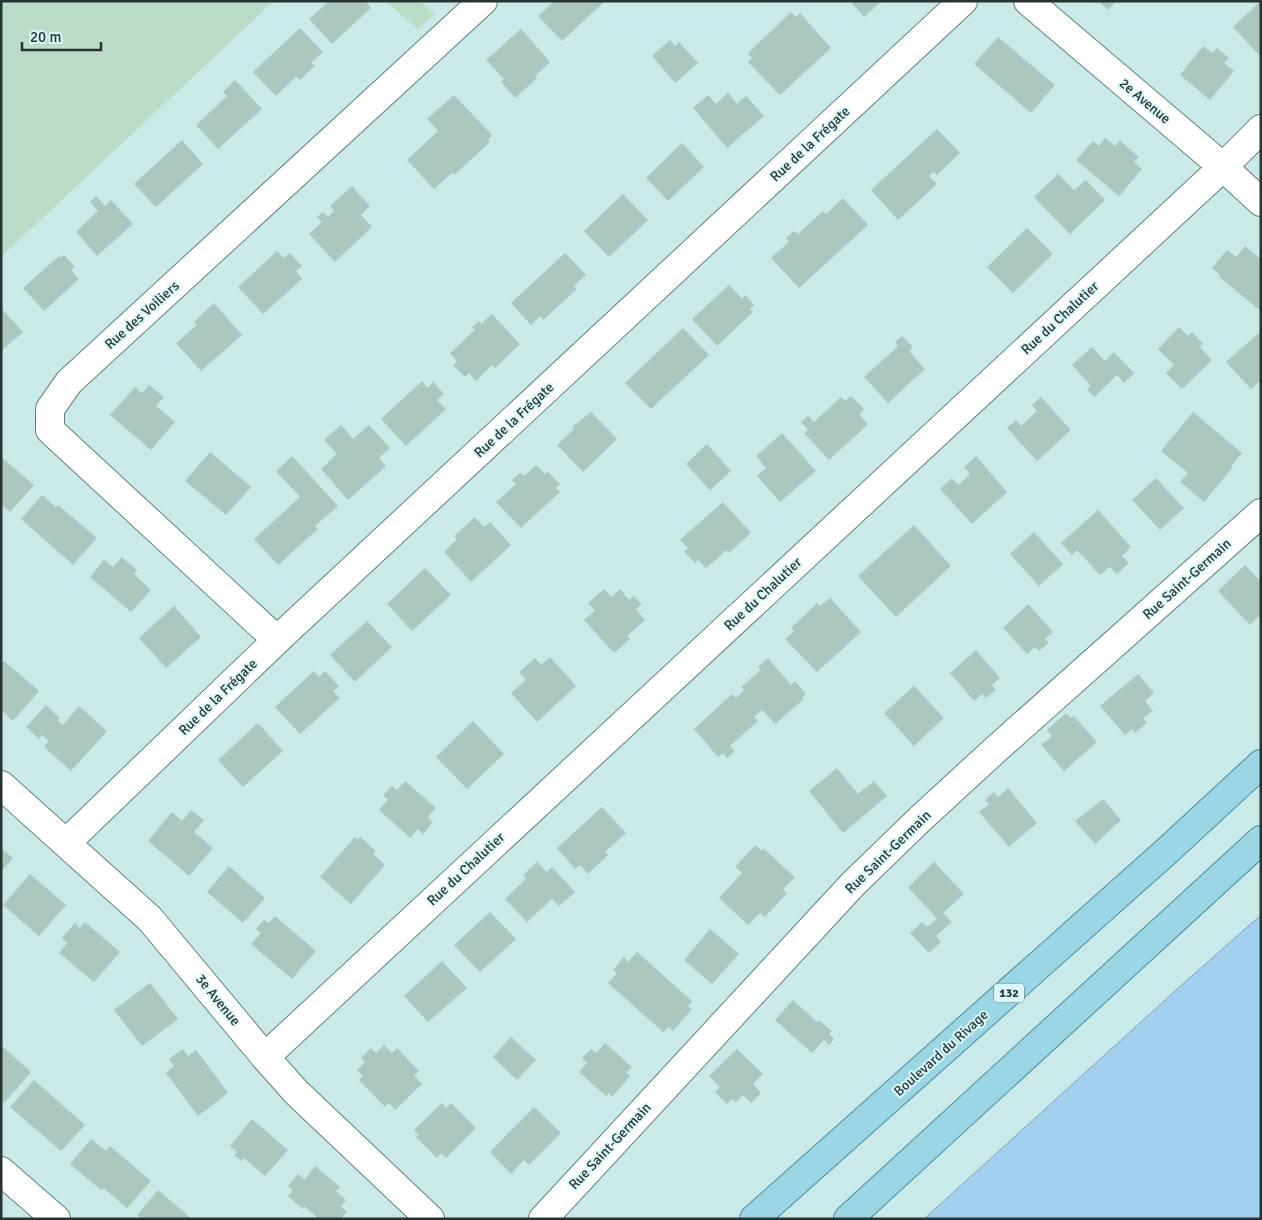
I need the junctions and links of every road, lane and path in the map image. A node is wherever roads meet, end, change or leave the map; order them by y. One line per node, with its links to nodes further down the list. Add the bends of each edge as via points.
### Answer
1 (483, 1): 8 (street, Rue des Voiliers, via 69,382 50,409 50,430)
2 (963, 1): 8 (street, Rue de la Frégate)
3 (1028, 1): 5 (street, 2e Avenue)
4 (1261, 129): 5 (street, Rue du Chalutier)
5 (1223, 167): 6 (street, 2e Avenue); 13 (street, Rue du Chalutier)
6 (1261, 202)
7 (1261, 513): 17 (street, Rue Saint-Germain, via 919,820 854,884)
8 (277, 640): 12 (street, Rue de la Frégate)
9 (1261, 764): 18 (main road, Boulevard du Rivage / 132)
10 (1, 785): 12 (street, 3e Avenue)
11 (1261, 840): 19 (main road)
12 (67, 842): 13 (street, 3e Avenue, via 150,919)
13 (265, 1057): 16 (street, 3e Avenue, via 296,1092)
14 (1, 1171): 15 (street)
15 (56, 1219)
16 (430, 1219)
17 (543, 1219)
18 (754, 1219)
19 (848, 1219)

